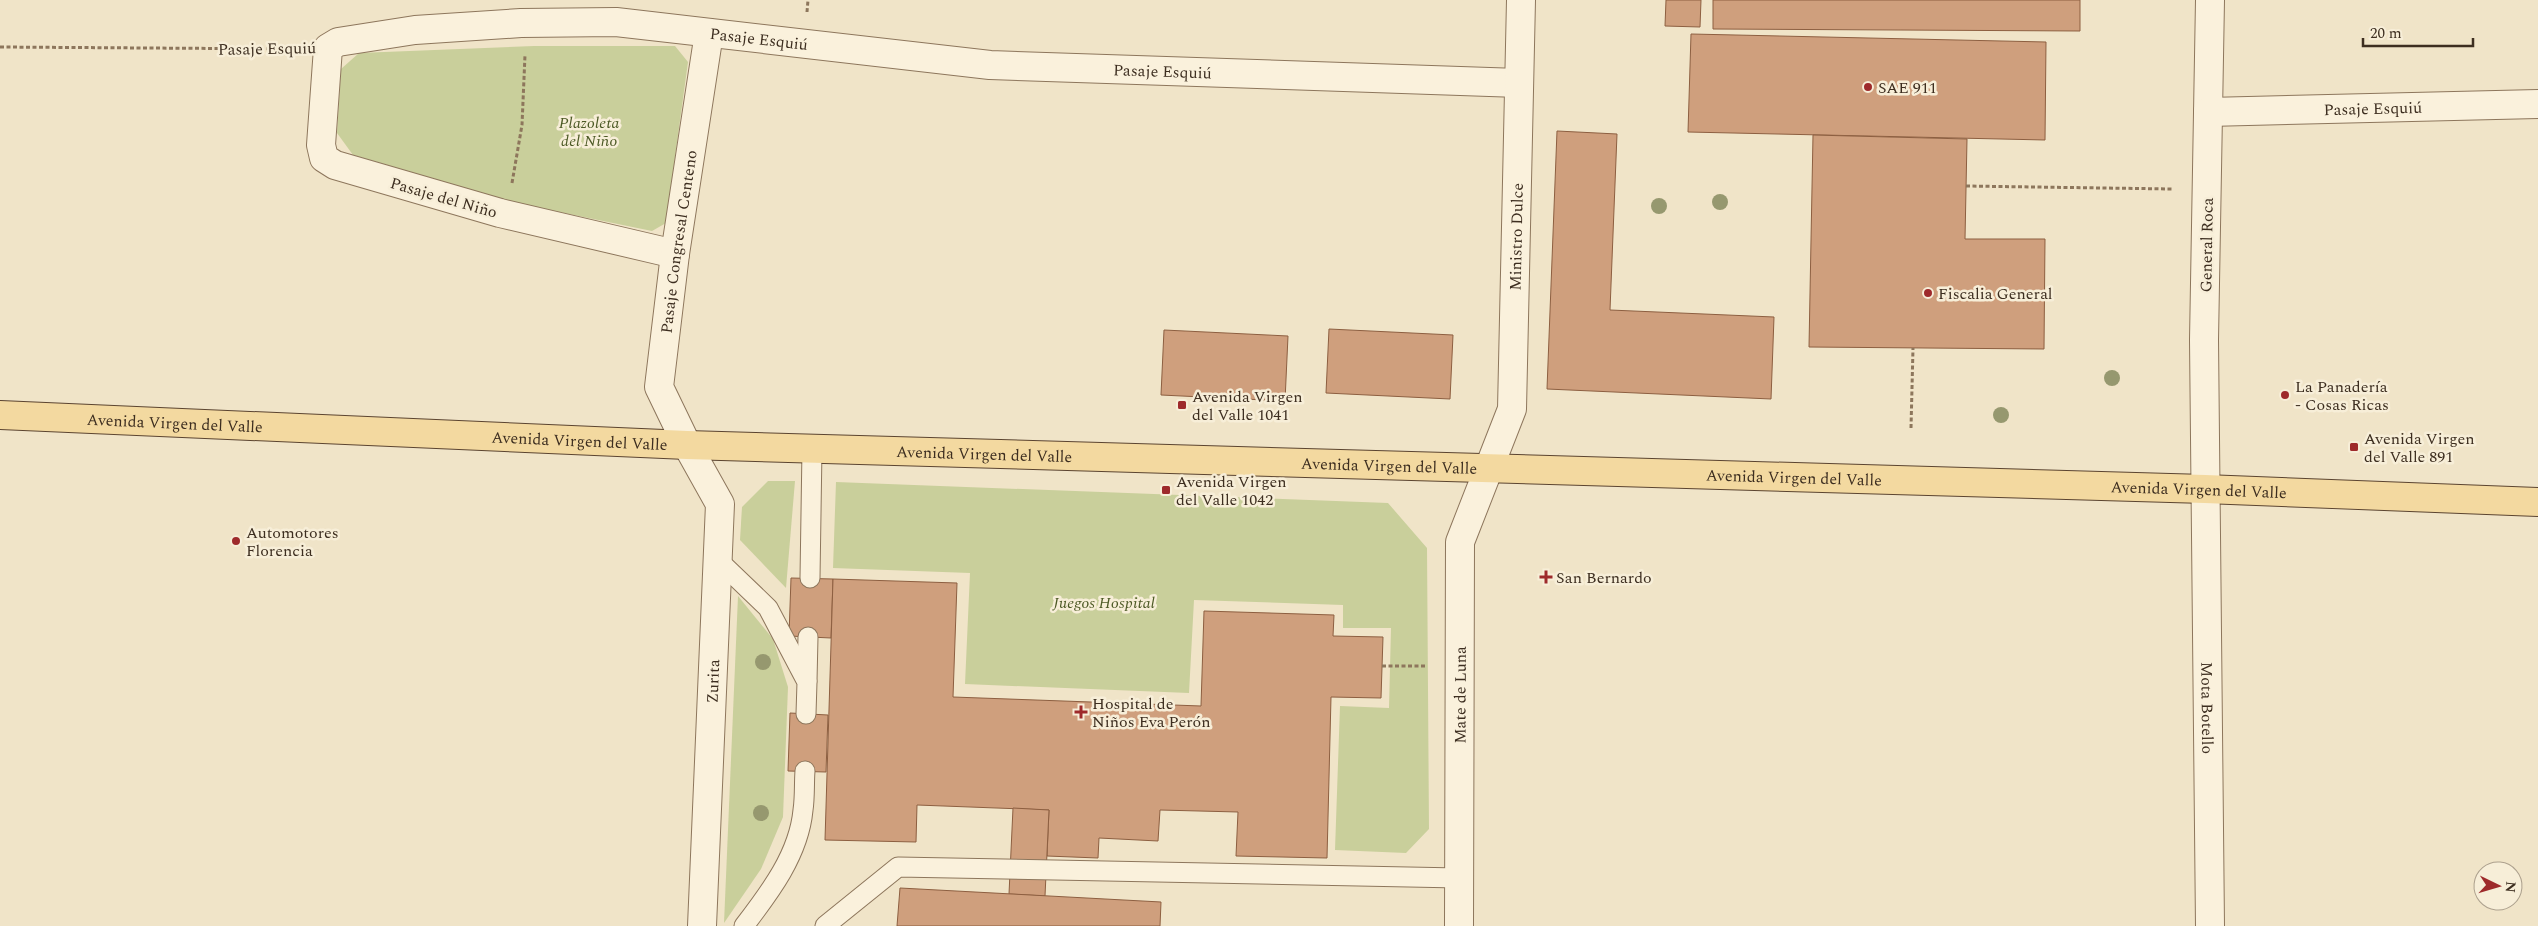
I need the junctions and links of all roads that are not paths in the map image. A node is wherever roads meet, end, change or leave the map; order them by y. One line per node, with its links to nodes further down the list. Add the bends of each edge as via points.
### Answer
1 (1521, 0): 5 (street, Ministro Dulce)
2 (2210, 0): 7 (street, General Roca)
3 (710, 33): 4 (street, Pasaje Esquiú, via 616,22 521,23 415,30 338,42); 5 (street, Pasaje Esquiú, via 990,65); 8 (street, Pasaje Congresal Centeno)
4 (328, 48): 8 (street, Pasaje del Niño, via 321,145 324,158 335,165 500,213)
5 (1519, 83): 12 (street, Ministro Dulce, via 1512,409)
6 (2538, 104): 7 (street, Pasaje Esquiú)
7 (2208, 112): 13 (street, General Roca, via 2204,340)
8 (675, 254): 10 (street, Pasaje Congresal Centeno, via 659,387)
9 (0, 415): 10 (main road, Avenida Virgen del Valle)
10 (687, 445): 11 (main road, Avenida Virgen del Valle); 15 (street, Zurita, via 720,504)
11 (812, 449): 12 (main road, Avenida Virgen del Valle); 16 (lane)
12 (1488, 469): 13 (main road, Avenida Virgen del Valle); 21 (street, Mate de Luna, via 1460,542)
13 (2206, 489): 14 (main road, Avenida Virgen del Valle); 26 (street, Mota Botello)
14 (2538, 502)
15 (718, 559): 18 (lane, via 768,608); 22 (street, Zurita)
16 (810, 578)
17 (808, 637): 18 (lane)
18 (807, 682): 19 (lane)
19 (806, 714)
20 (805, 771): 23 (lane, via 803,812 791,855)
21 (1459, 878): 24 (lane, via 898,867); 25 (street, Mate de Luna)
22 (702, 926)
23 (744, 926)
24 (825, 926)
25 (1459, 926)
26 (2210, 926)

